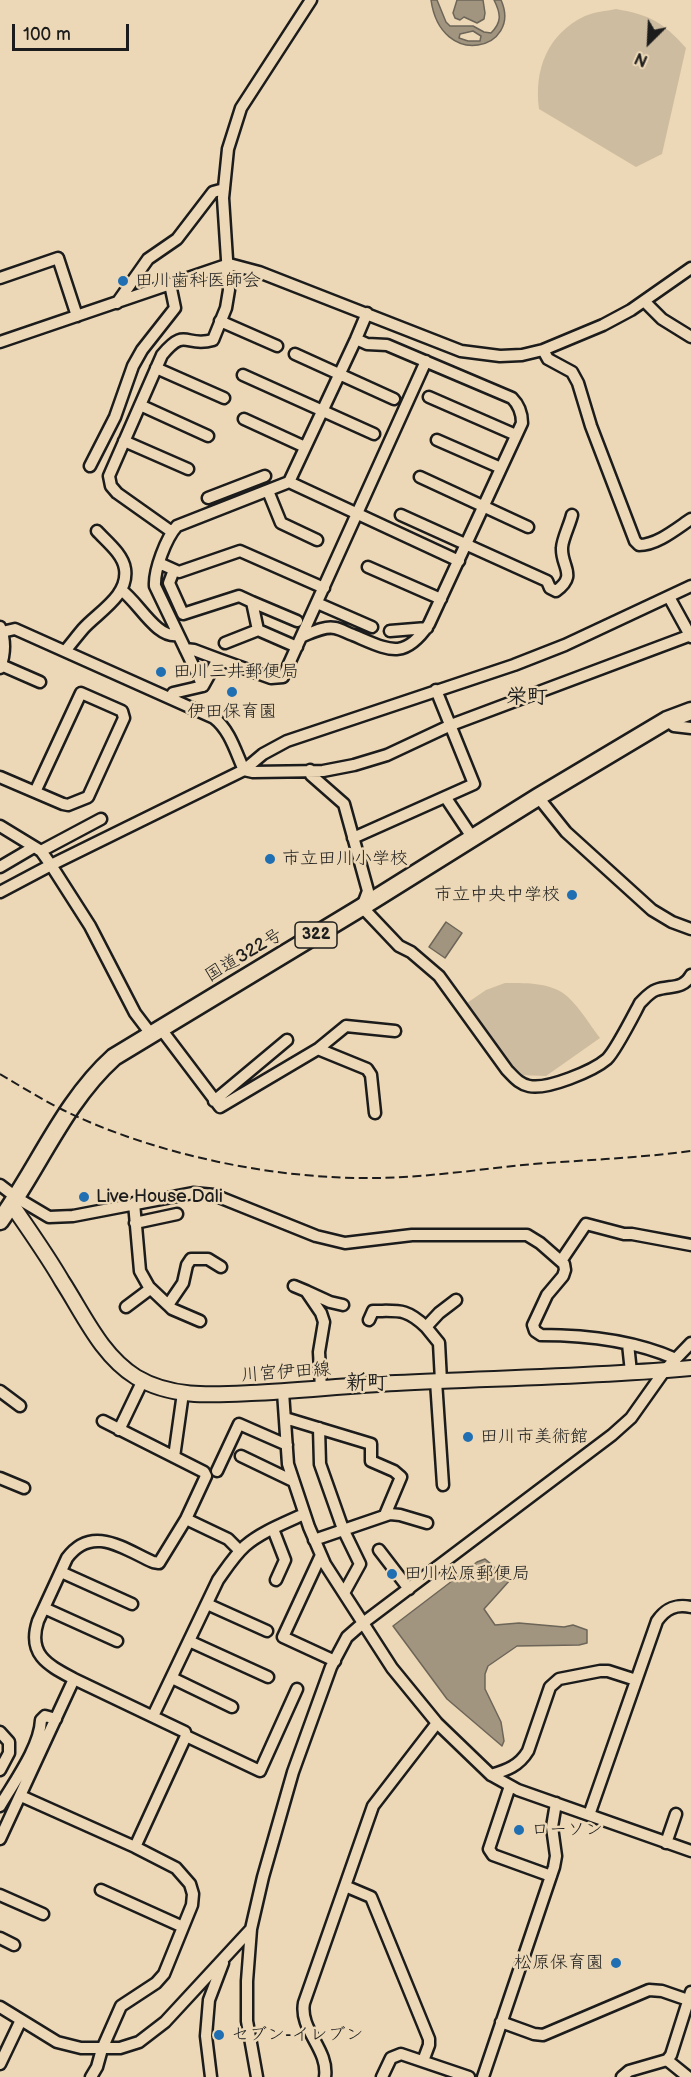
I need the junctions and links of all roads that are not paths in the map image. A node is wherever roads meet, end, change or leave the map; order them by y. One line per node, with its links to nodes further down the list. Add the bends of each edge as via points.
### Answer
1 (310, 0): 2 (street, via 241,108 228,150)
2 (224, 189): 3 (street); 8 (street, via 213,192 177,238 148,259)
3 (228, 264): 6 (street); 9 (street); 11 (street, via 229,290)
4 (691, 267): 7 (street)
5 (0, 278): 10 (street, via 58,258)
6 (170, 284): 8 (street); 34 (street, via 175,308 133,366 115,417)
7 (644, 301): 12 (street, via 662,319); 16 (street, via 603,326)
8 (117, 303): 10 (street)
9 (367, 313): 13 (street); 16 (street, via 461,351 500,356)
10 (77, 316): 14 (street)
11 (220, 321): 15 (street); 19 (street, via 213,340 200,344 184,338 172,342)
12 (691, 337)
13 (356, 339): 18 (street, via 387,345); 20 (street)
14 (0, 342)
15 (277, 346)
16 (543, 350): 46 (street, via 548,359 572,372 578,383 635,541 647,545)
17 (295, 354): 20 (street)
18 (426, 361): 29 (street, via 517,402 522,423); 43 (street)
19 (156, 368): 23 (street); 25 (street)
20 (340, 374): 24 (street); 26 (street)
21 (243, 375): 26 (street)
22 (429, 397): 29 (street)
23 (224, 398)
24 (394, 399)
25 (140, 405): 30 (street); 32 (street)
26 (322, 411): 28 (street); 33 (street)
27 (244, 419): 33 (street)
28 (374, 434)
29 (516, 435): 35 (street)
30 (208, 436)
31 (437, 440): 35 (street)
32 (124, 441): 36 (street); 49 (street, via 109,476 111,486)
33 (305, 447): 39 (street)
34 (90, 466)
35 (501, 468): 41 (street)
36 (188, 470)
37 (266, 476): 42 (street, via 206,493)
38 (420, 477): 41 (street)
39 (289, 482): 40 (street); 43 (street)
40 (268, 491): 42 (street); 50 (street, via 281,523)
41 (484, 507): 47 (street); 51 (street)
42 (213, 512): 49 (street, via 177,526)
43 (356, 513): 52 (street); 57 (street)
44 (401, 515): 51 (street)
45 (572, 515): 51 (street, via 562,547 568,575 556,591 547,581)
46 (691, 519)
47 (528, 527)
48 (97, 531): 58 (street, via 125,568)
49 (172, 532): 53 (street)
50 (317, 540)
51 (466, 545): 52 (street)
52 (459, 561): 60 (street)
53 (159, 563): 55 (street); 69 (street, via 155,586)
54 (369, 567): 60 (street)
55 (174, 570): 57 (street, via 179,572 240,550); 61 (street, via 169,583 183,614 238,596)
56 (691, 586): 59 (street)
57 (324, 588): 62 (street)
58 (121, 590): 69 (street, via 158,628); 75 (street)
59 (669, 597): 71 (street); 80 (street, via 555,649)
60 (441, 599): 65 (street)
61 (252, 602): 63 (street); 67 (street)
62 (317, 603): 64 (street); 70 (street)
63 (297, 621)
64 (372, 627)
65 (427, 628): 68 (street); 70 (street, via 419,640 397,650 336,628)
66 (1, 629): 75 (street, via 15,629); 77 (street, via 5,656)
67 (258, 630): 72 (street); 73 (street)
68 (390, 631)
69 (178, 635): 74 (street)
70 (303, 636): 73 (street)
71 (691, 636): 84 (street)
72 (225, 643)
73 (297, 647): 76 (street, via 283,677 271,678)
74 (185, 649): 76 (street); 79 (street)
75 (65, 651): 81 (street)
76 (218, 659): 79 (street)
77 (1, 667): 78 (street)
78 (40, 682)
79 (203, 686): 81 (street, via 173,693)
80 (436, 690): 84 (street); 87 (street, via 287,741 263,754)
81 (171, 698): 87 (street, via 219,722)
82 (691, 711): 83 (highway, 国道322号 / 322)
83 (667, 720): 85 (street, via 674,726); 90 (highway, 国道322号 / 322)
84 (451, 726): 86 (street, via 387,755 354,765); 91 (street, via 474,784)
85 (691, 728)
86 (310, 770): 87 (street); 95 (street, via 344,804)
87 (244, 771): 97 (street)
88 (0, 777): 89 (street)
89 (35, 792): 89 (street, via 68,805 88,797 124,718 122,711 81,693)
90 (538, 797): 94 (highway, 国道322号 / 322); 101 (street, via 566,832 645,904)
91 (446, 798): 94 (street); 95 (street)
92 (101, 819): 96 (street)
93 (0, 826): 96 (street)
94 (472, 837): 100 (highway, 国道322号 / 322)
95 (353, 838): 100 (street, via 368,891)
96 (37, 849): 97 (street); 98 (street)
97 (51, 865): 99 (street); 104 (street, via 90,926 135,1013)
98 (0, 867)
99 (0, 892)
100 (362, 907): 102 (street, via 399,946 439,976 507,1070 520,1083 531,1086 563,1080 608,1058 640,1003 655,990 681,986); 104 (highway, 国道322号 / 322)
101 (691, 929)
102 (691, 975)
103 (395, 1031): 106 (street, via 346,1026)
104 (156, 1032): 107 (street); 110 (highway, 国道322号 / 322, via 114,1057 94,1075)
105 (287, 1040): 107 (street)
106 (318, 1049): 107 (street, via 220,1107); 108 (street, via 367,1069)
107 (214, 1101)
108 (375, 1113)
109 (0, 1185): 110 (street)
110 (14, 1202): 111 (street, via 49,1217); 113 (highway, 国道322号 / 322); 134 (main road, 川宮伊田線, via 104,1347)
111 (134, 1203): 114 (street); 116 (street, via 193,1193 214,1195 316,1236 345,1243 412,1235 527,1235)
112 (177, 1214): 114 (street)
113 (0, 1221)
114 (135, 1223): 119 (street, via 140,1271)
115 (691, 1245): 116 (street, via 586,1224)
116 (561, 1261): 129 (street, via 563,1276 547,1294 533,1325 535,1331 541,1335 604,1338)
117 (221, 1267): 122 (street, via 208,1258 191,1259 183,1283)
118 (294, 1286): 120 (street)
119 (150, 1289): 122 (street); 124 (street)
120 (306, 1291): 123 (street); 136 (street, via 324,1322 319,1352)
121 (456, 1300): 127 (street)
122 (168, 1305): 126 (street)
123 (343, 1305)
124 (126, 1307)
125 (369, 1320): 127 (street, via 373,1311 404,1312)
126 (200, 1321)
127 (426, 1327): 135 (street, via 440,1343)
128 (691, 1343): 130 (street)
129 (628, 1344): 130 (street); 133 (street)
130 (676, 1359): 132 (street)
131 (691, 1368): 132 (main road, 川宮伊田線)
132 (665, 1370): 133 (main road, 川宮伊田線); 165 (street, via 631,1418 612,1435)
133 (631, 1372): 135 (main road, 川宮伊田線)
134 (143, 1380): 139 (main road, 川宮伊田線); 144 (street)
135 (439, 1381): 136 (main road, 川宮伊田線); 151 (street)
136 (321, 1389): 137 (main road, 川宮伊田線)
137 (283, 1392): 139 (main road, 川宮伊田線); 141 (street)
138 (1, 1393): 140 (street)
139 (183, 1393): 147 (street)
140 (20, 1406)
141 (285, 1418): 143 (street); 145 (street)
142 (103, 1421): 144 (street)
143 (319, 1428): 154 (street, via 370,1444 371,1461 401,1478); 158 (street, via 320,1464)
144 (119, 1430): 147 (street)
145 (287, 1445): 148 (street, via 239,1424); 150 (street)
146 (241, 1456): 150 (street)
147 (174, 1457): 155 (street, via 206,1476)
148 (217, 1471)
149 (0, 1478): 152 (street)
150 (293, 1480): 153 (street)
151 (443, 1485)
152 (24, 1488)
153 (304, 1515): 157 (street); 159 (street)
154 (385, 1515): 156 (street); 158 (street)
155 (186, 1519): 161 (street, via 228,1539); 163 (street, via 159,1563 103,1540 93,1540 72,1551)
156 (428, 1523)
157 (273, 1529): 161 (street); 164 (street, via 285,1560)
158 (344, 1529): 159 (street); 166 (street, via 360,1564)
159 (314, 1540): 162 (street)
160 (379, 1550): 165 (street)
161 (240, 1551): 168 (street, via 218,1580)
162 (321, 1555): 166 (street); 175 (street, via 283,1637)
163 (61, 1572): 167 (street); 170 (street)
164 (276, 1580)
165 (408, 1589): 171 (street)
166 (344, 1593): 171 (street)
167 (132, 1604)
168 (207, 1604): 172 (street); 174 (street)
169 (691, 1607): 179 (street, via 678,1605 661,1616)
170 (45, 1608): 173 (street); 178 (street, via 35,1631 35,1644 50,1666)
171 (363, 1623): 175 (street, via 347,1637); 184 (street, via 392,1668)
172 (267, 1631)
173 (117, 1641)
174 (189, 1641): 176 (street); 177 (street)
175 (334, 1660): 205 (street, via 293,1772)
176 (268, 1677)
177 (172, 1678): 181 (street); 182 (street)
178 (74, 1679): 182 (street); 183 (street)
179 (636, 1680): 188 (street, via 608,1671 559,1679 550,1687 522,1760); 194 (street)
180 (297, 1689): 186 (street, via 260,1771)
181 (232, 1707)
182 (153, 1716): 186 (street)
183 (56, 1719): 190 (street); 192 (street, via 45,1716 41,1720 40,1733)
184 (437, 1723): 188 (street); 200 (street, via 373,1806)
185 (0, 1732): 187 (street, via 9,1742 9,1753)
186 (186, 1736): 197 (street)
187 (0, 1770)
188 (491, 1775): 189 (street)
189 (510, 1786): 191 (street); 199 (street, via 489,1849 493,1855)
190 (21, 1796): 195 (street); 197 (street)
191 (556, 1803): 194 (street); 199 (street)
192 (0, 1806)
193 (676, 1814): 196 (street)
194 (589, 1815): 196 (street)
195 (0, 1839)
196 (666, 1843): 198 (street)
197 (135, 1847): 204 (street, via 176,1868 190,1884 192,1905)
198 (691, 1851)
199 (552, 1876): 212 (street)
200 (345, 1886): 215 (street, via 371,1898 429,2039); 221 (street, via 303,2012 325,2059)
201 (100, 1890): 204 (street)
202 (0, 1895): 203 (street)
203 (42, 1914)
204 (183, 1927): 213 (street, via 164,1974 121,2006)
205 (251, 1929): 208 (street); 220 (street, via 247,2021)
206 (0, 1938): 207 (street)
207 (14, 1945)
208 (226, 1956): 213 (street, via 152,2033 139,2042); 219 (street, via 209,2000 206,2036)
209 (690, 1996): 212 (street, via 649,1990 543,2035); 214 (street)
210 (0, 2007): 211 (street)
211 (21, 2020): 213 (street, via 57,2042); 216 (street)
212 (501, 2022): 223 (street)
213 (102, 2049): 218 (street)
214 (667, 2060): 224 (street); 225 (street)
215 (423, 2061): 217 (street); 222 (street, via 396,2055 387,2062)
216 (0, 2064)
217 (462, 2076)
218 (92, 2077)
219 (211, 2077)
220 (257, 2077)
221 (325, 2077)
222 (382, 2077)
223 (483, 2077)
224 (622, 2077)
225 (688, 2077)

